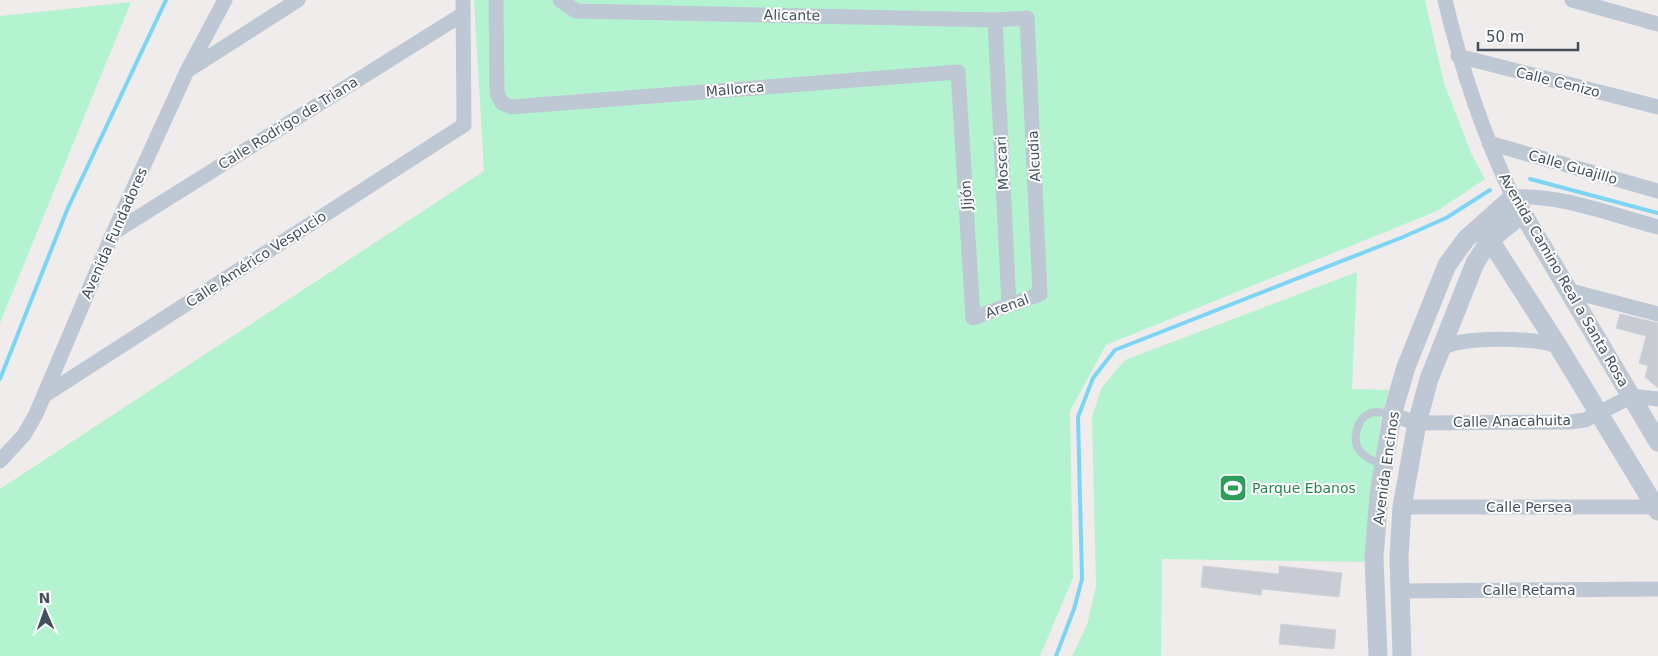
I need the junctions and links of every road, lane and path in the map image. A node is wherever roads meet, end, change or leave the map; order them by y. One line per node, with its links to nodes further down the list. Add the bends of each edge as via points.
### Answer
1 (225, 0): 12 (street, Avenida Fundadores)
2 (298, 0): 12 (street)
3 (496, 0): 13 (street, Mallorca, via 497,93 502,103 511,107)
4 (560, 0): 9 (street, Alicante, via 576,11)
5 (1446, 0): 11 (street, Avenida Camino Real a Santa Rosa)
6 (1572, 0): 10 (street)
7 (463, 7): 19 (street, Calle Rodrigo de Triana); 28 (street, Calle Américo Vespucio, via 466,122)
8 (1027, 18): 9 (street, Alicante); 22 (street, Alcudia)
9 (995, 20): 23 (street, Moscari)
10 (1658, 24)
11 (1458, 56): 14 (street, Calle Cenizo); 15 (street, Avenida Camino Real a Santa Rosa)
12 (187, 71): 19 (street, Avenida Fundadores)
13 (958, 72): 25 (street, Jijón)
14 (1658, 107)
15 (1489, 143): 16 (street, Calle Guajillo); 17 (street, Avenida Camino Real a Santa Rosa, via 1502,177)
16 (1658, 191)
17 (1518, 205): 18 (street, via 1532,196); 20 (street, Avenida Encinos); 21 (street, Avenida Camino Real a Santa Rosa)
18 (1658, 227)
19 (113, 233): 28 (street, Avenida Fundadores)
20 (1485, 233): 26 (street); 27 (street, Avenida Encinos); 32 (street, Avenida Encinos, via 1466,238 1447,265 1406,367)
21 (1567, 290): 24 (street); 29 (street, Avenida Camino Real a Santa Rosa)
22 (1040, 294): 23 (street, Arenal)
23 (1009, 305): 25 (street, Arenal)
24 (1658, 314)
25 (973, 318)
26 (1558, 346): 27 (street, via 1536,340 1503,340 1464,342); 31 (street)
27 (1441, 348): 33 (street, Avenida Encinos)
28 (45, 395): 35 (street, Avenida Fundadores, via 24,436)
29 (1632, 396): 30 (street); 31 (street, Calle Anacahuita); 34 (street, Avenida Camino Real a Santa Rosa)
30 (1658, 399)
31 (1599, 414): 33 (street, Calle Anacahuita, via 1571,422); 38 (street)
32 (1392, 415): 33 (street, Calle Anacahuita); 36 (street, Avenida Encinos); 36 (lane, via 1369,413 1357,429 1355,442 1359,451)
33 (1417, 422): 37 (street, Avenida Encinos)
34 (1658, 442)
35 (0, 461)
36 (1383, 465): 41 (street, Avenida Encinos, via 1374,557)
37 (1402, 507): 38 (street, Calle Persea); 40 (street, Avenida Encinos)
38 (1657, 509)
39 (1658, 589): 40 (street, Calle Retama)
40 (1400, 590): 42 (street, Avenida Encinos)
41 (1378, 656)
42 (1402, 656)

